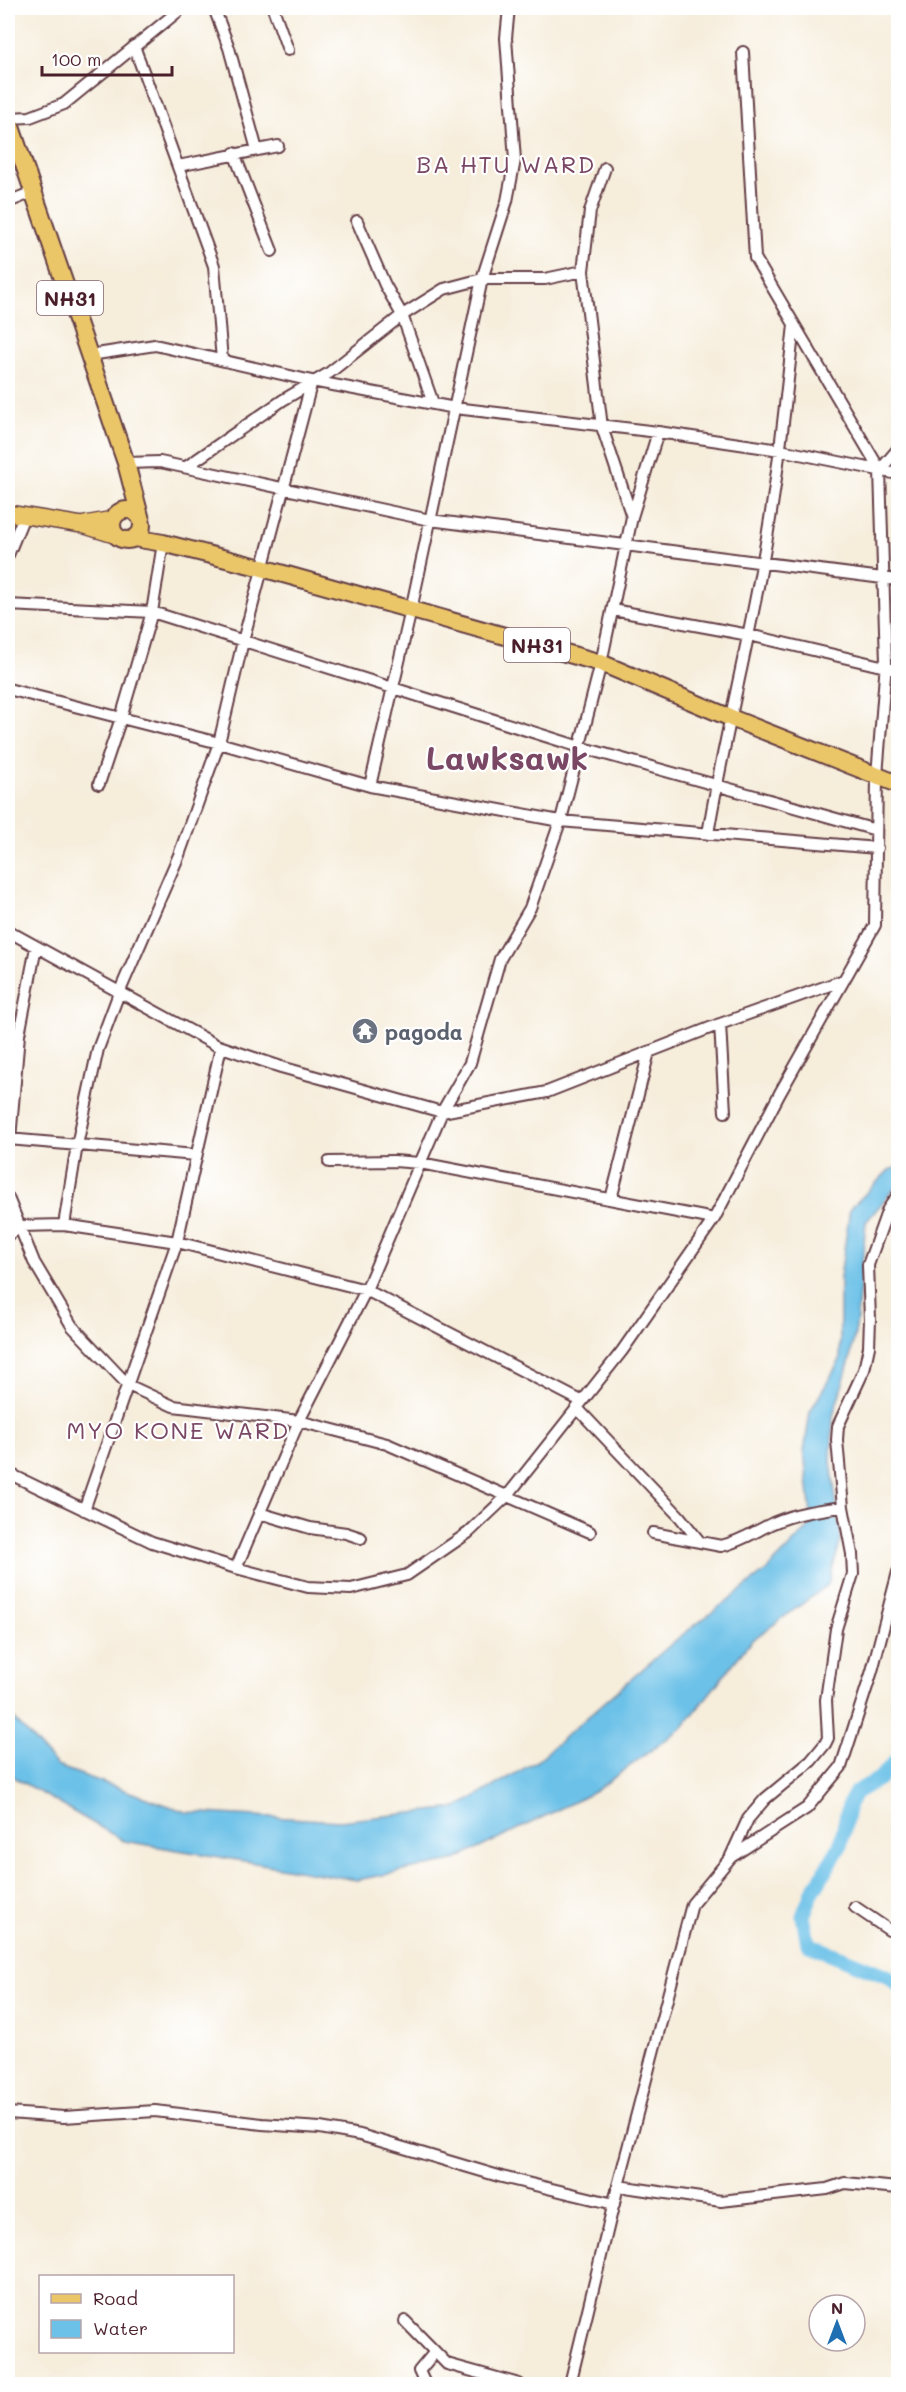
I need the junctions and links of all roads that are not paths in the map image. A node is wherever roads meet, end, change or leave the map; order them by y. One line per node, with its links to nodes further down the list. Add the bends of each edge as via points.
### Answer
1 (182, 8): 5 (street)
2 (214, 8): 10 (street, via 230,48)
3 (273, 8): 6 (street)
4 (509, 8): 19 (street, via 506,38 515,160 507,201)
5 (134, 45): 8 (street, via 64,104 30,117); 12 (street)
6 (288, 50)
7 (743, 52): 21 (street, via 755,258)
8 (8, 118): 14 (highway, NH31)
9 (278, 146): 10 (street)
10 (257, 150): 11 (street)
11 (234, 153): 12 (street); 17 (street)
12 (178, 166): 23 (street, via 214,266)
13 (605, 168): 18 (street, via 590,211)
14 (33, 192): 15 (street); 22 (highway, NH31)
15 (8, 202)
16 (357, 221): 20 (street)
17 (272, 251)
18 (583, 271): 19 (street, via 545,279); 27 (street)
19 (482, 279): 20 (street, via 444,289); 26 (street)
20 (402, 315): 24 (street, via 329,373); 25 (street)
21 (794, 325): 30 (street); 33 (street)
22 (90, 355): 23 (street, via 155,345); 31 (highway, NH31)
23 (222, 360): 24 (street)
24 (312, 381): 25 (street); 32 (street); 36 (street)
25 (433, 403): 26 (street)
26 (455, 408): 27 (street); 40 (street)
27 (602, 427): 28 (street); 39 (street)
28 (658, 432): 30 (street); 39 (street)
29 (898, 449): 33 (street)
30 (780, 450): 33 (street); 46 (street)
31 (126, 463): 32 (street, via 160,462); 35 (highway, NH31)
32 (186, 467): 36 (street)
33 (880, 470): 34 (street); 48 (street)
34 (898, 474)
35 (132, 479): 41 (highway); 42 (highway, NH31)
36 (283, 488): 40 (street); 47 (street)
37 (8, 513): 38 (main road)
38 (24, 516): 41 (main road, via 82,525); 45 (street)
39 (632, 517): 44 (street)
40 (430, 520): 44 (street); 51 (street)
41 (115, 523): 42 (highway, via 129,510); 42 (highway, via 125,540)
42 (139, 526): 43 (highway, NH31)
43 (164, 543): 47 (highway, NH31); 53 (street)
44 (626, 546): 46 (street); 52 (street)
45 (8, 555)
46 (762, 563): 48 (street); 54 (street)
47 (262, 568): 51 (highway, NH31); 55 (street)
48 (883, 578): 49 (street); 57 (street)
49 (898, 580)
50 (8, 605): 53 (street)
51 (411, 610): 56 (highway, NH31); 59 (street)
52 (613, 610): 54 (street); 56 (street)
53 (152, 612): 55 (street); 61 (street)
54 (749, 635): 57 (street); 62 (street)
55 (243, 641): 59 (street); 63 (street)
56 (601, 663): 62 (highway, NH31); 64 (street)
57 (886, 667): 58 (street); 65 (street)
58 (898, 670)
59 (394, 688): 64 (street); 69 (street)
60 (8, 689): 61 (street)
61 (122, 718): 63 (street); 66 (street)
62 (731, 718): 65 (highway, NH31); 68 (street)
63 (219, 743): 69 (street); 77 (street, via 179,855)
64 (580, 747): 68 (street); 70 (street)
65 (877, 776): 67 (highway, NH31); 71 (street)
66 (99, 784)
67 (898, 784)
68 (716, 785): 71 (street); 72 (street)
69 (370, 786): 70 (street)
70 (560, 821): 72 (street); 81 (street, via 530,908 500,959 470,1063)
71 (876, 830): 73 (street)
72 (708, 834): 73 (street)
73 (877, 848): 76 (street, via 875,925)
74 (8, 931): 75 (street)
75 (36, 947): 77 (street); 83 (street, via 19,1035)
76 (844, 980): 78 (street); 91 (street)
77 (119, 993): 79 (street); 84 (street, via 98,1049)
78 (720, 1024): 80 (street); 82 (street)
79 (221, 1047): 81 (street); 85 (street)
80 (648, 1052): 81 (street, via 547,1092); 90 (street)
81 (442, 1112): 87 (street)
82 (725, 1112)
83 (9, 1139): 84 (street)
84 (77, 1146): 85 (street); 92 (street)
85 (196, 1155): 95 (street)
86 (329, 1162): 87 (street)
87 (420, 1163): 90 (street); 96 (street)
88 (898, 1195): 102 (street, via 888,1209 868,1265 869,1347 864,1370 838,1426)
89 (8, 1198): 93 (street)
90 (611, 1199): 91 (street)
91 (714, 1219): 98 (street, via 622,1351)
92 (64, 1225): 93 (street); 95 (street)
93 (20, 1226): 94 (street); 97 (street, via 34,1262 72,1326)
94 (8, 1234)
95 (177, 1242): 96 (street); 97 (street)
96 (366, 1290): 98 (street); 99 (street)
97 (128, 1385): 99 (street, via 173,1407); 103 (street)
98 (579, 1405): 101 (street); 108 (street)
99 (299, 1421): 101 (street, via 387,1444); 104 (street)
100 (8, 1473): 103 (street)
101 (508, 1495): 105 (street); 109 (street, via 468,1533 407,1575 351,1589 308,1587)
102 (841, 1507): 108 (street, via 809,1511 731,1544); 111 (street, via 853,1574 836,1629 826,1700 828,1738 811,1761 765,1799 748,1820)
103 (84, 1510): 109 (street, via 152,1542)
104 (260, 1513): 107 (street); 109 (street)
105 (591, 1532)
106 (653, 1533): 108 (street)
107 (361, 1538)
108 (700, 1542)
109 (236, 1568)
110 (898, 1572): 111 (street, via 841,1767 807,1808)
111 (731, 1857): 115 (street, via 692,1904)
112 (855, 1907): 113 (street)
113 (898, 1932)
114 (8, 2113): 117 (street, via 64,2117 156,2111 320,2128 360,2135 502,2177)
115 (618, 2186): 116 (street, via 721,2201 826,2190 845,2183); 117 (street)
116 (898, 2188)
117 (614, 2204): 122 (street)
118 (405, 2321): 119 (street)
119 (434, 2353): 120 (street, via 419,2371); 121 (street, via 447,2364)
120 (425, 2385)
121 (519, 2385)
122 (570, 2385)

